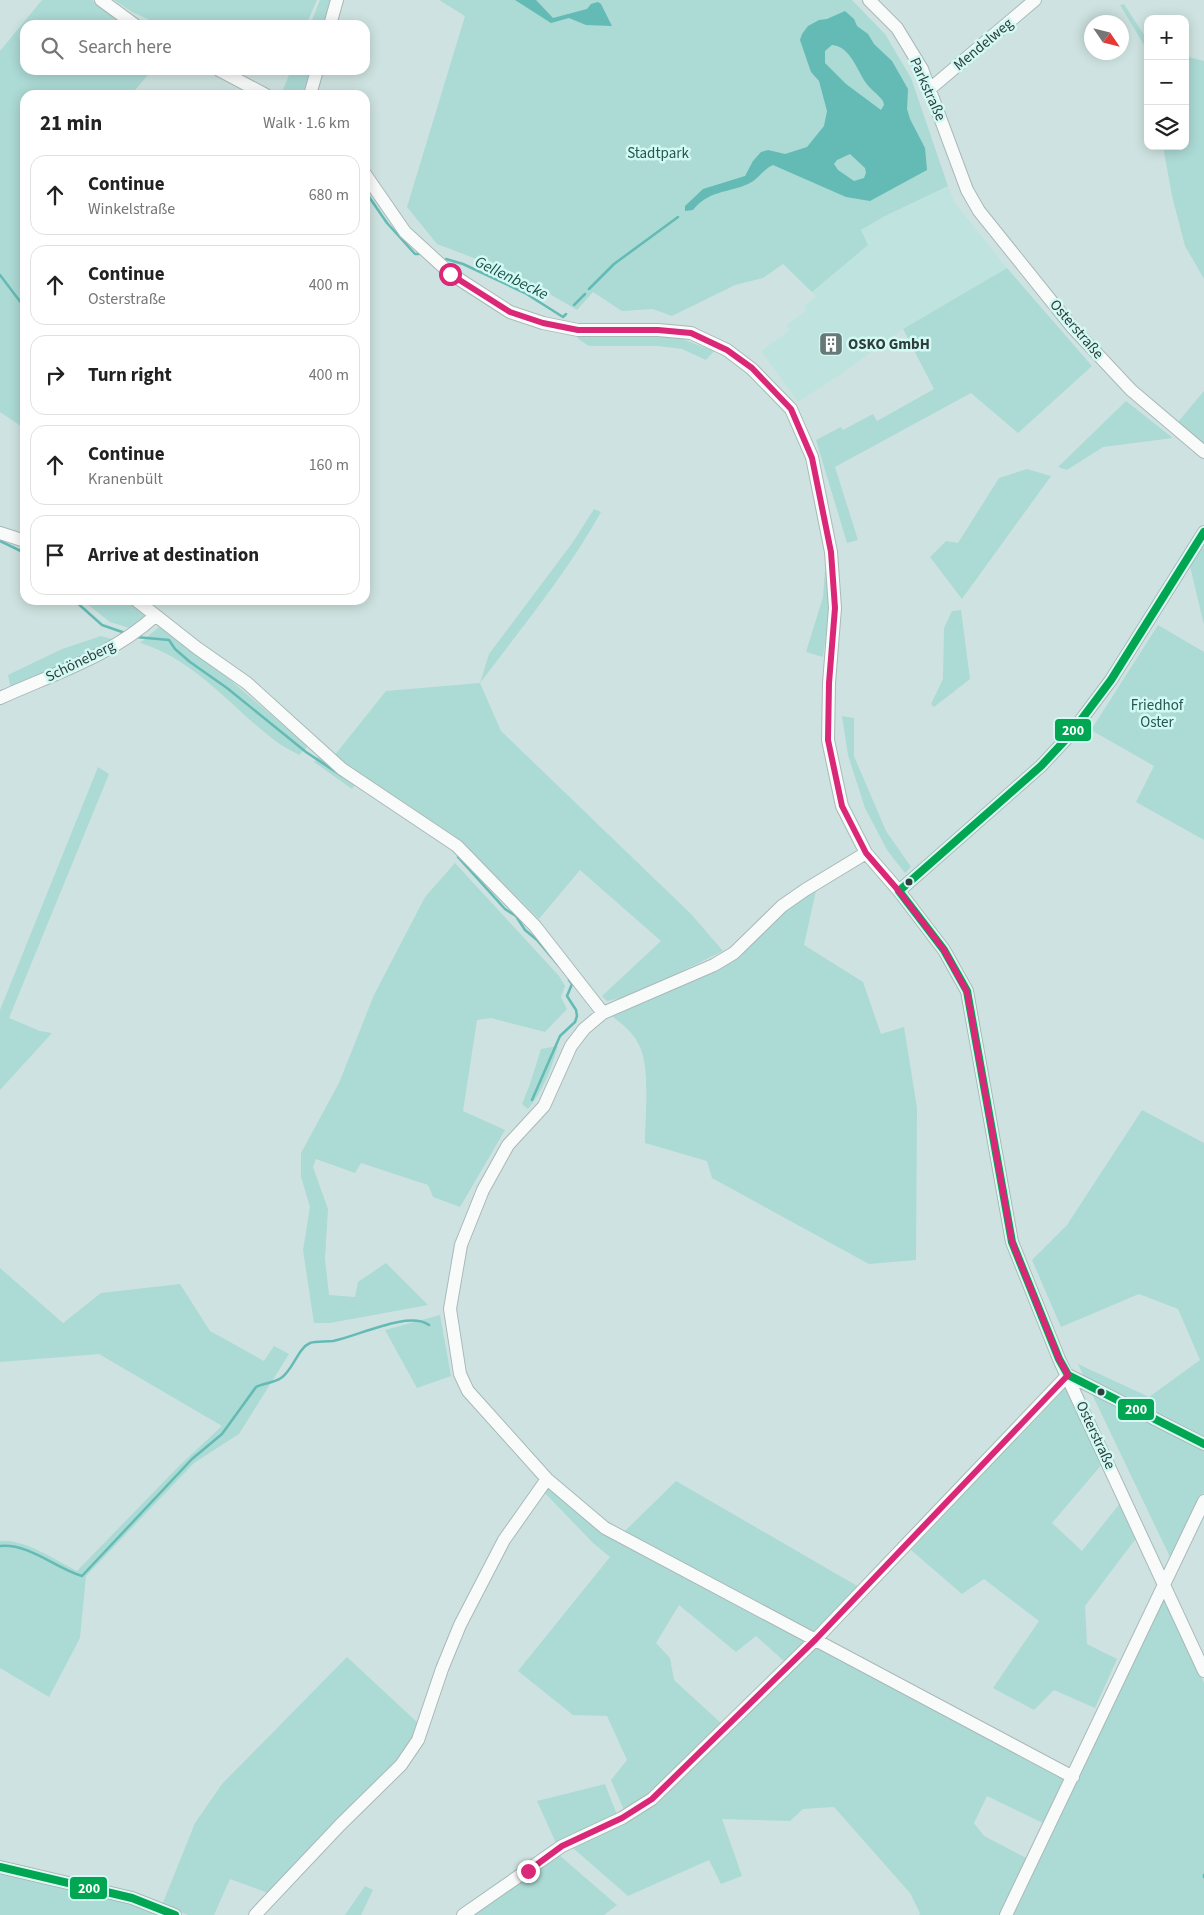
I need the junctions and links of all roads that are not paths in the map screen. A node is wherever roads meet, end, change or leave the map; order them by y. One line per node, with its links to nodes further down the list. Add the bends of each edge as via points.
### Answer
1 (101, 0): 5 (street)
2 (337, 0): 6 (street)
3 (869, 0): 9 (street, Parkstraße, via 897,28)
4 (1034, 0): 9 (street, Mendelweg)
5 (128, 20)
6 (331, 20)
7 (228, 75): 10 (street)
8 (316, 75): 11 (street)
9 (931, 88): 13 (street, Parkstraße)
10 (257, 90)
11 (311, 90)
12 (370, 181): 21 (street, Osterstraße, via 406,232 450,274 510,312 578,330 691,333 727,350 752,368 791,409 812,458 831,552 835,608 828,740 842,806)
13 (967, 190): 14 (street, Osterstraße, via 979,211 1073,328 1131,390)
14 (1204, 452)
15 (1204, 532): 22 (street, via 1117,672 1069,736 1041,766)
16 (0, 533): 17 (street)
17 (20, 539)
18 (142, 605): 19 (street)
19 (155, 616): 20 (street, Schöneberg, via 102,654); 23 (street, via 247,683 342,768 457,846 535,926)
20 (0, 698)
21 (866, 853): 22 (street, Osterstraße); 23 (street, via 782,906 734,953 714,965)
22 (898, 890): 24 (street, Osterstraße, via 944,950 967,992 1012,1242)
23 (603, 1013): 26 (street, via 584,1029 571,1046 544,1106 508,1145 483,1190 461,1245 450,1308 460,1374 468,1391)
24 (1068, 1375): 25 (street); 28 (street, Osterstraße); 29 (street)
25 (1204, 1444)
26 (547, 1479): 29 (street, via 605,1528 625,1540); 34 (street, via 504,1540 460,1626 418,1740 401,1765)
27 (1204, 1501): 28 (street)
28 (1164, 1583): 30 (street, Osterstraße); 31 (street)
29 (816, 1639): 31 (street); 35 (street, via 652,1799 622,1818 562,1846)
30 (1204, 1671)
31 (1073, 1777): 36 (street)
32 (0, 1867): 33 (street, via 132,1898)
33 (175, 1915)
34 (255, 1915)
35 (463, 1915)
36 (1006, 1915)

